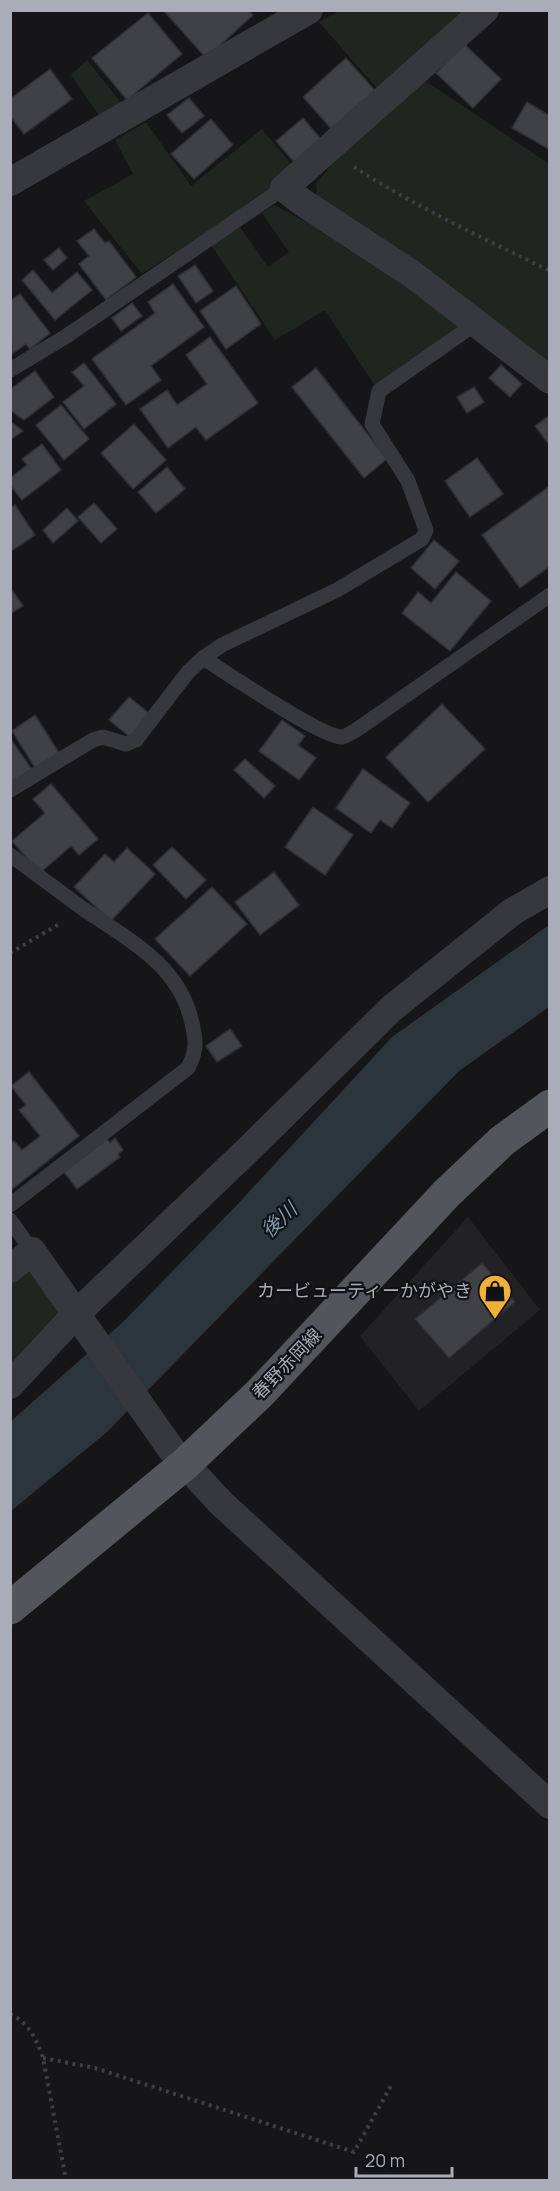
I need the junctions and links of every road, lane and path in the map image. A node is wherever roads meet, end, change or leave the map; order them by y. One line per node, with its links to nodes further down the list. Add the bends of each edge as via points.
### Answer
1 (309, 10): 4 (street)
2 (485, 10): 3 (street)
3 (328, 151): 5 (street); 6 (path, via 396,192)
4 (10, 182)
5 (284, 188): 7 (street, via 412,274); 8 (lane)
6 (549, 271)
7 (476, 324): 9 (street); 11 (lane, via 379,391 372,424 408,481 426,530 422,539 337,590)
8 (10, 370)
9 (549, 380)
10 (549, 595): 11 (lane, via 343,737 329,735 297,717)
11 (203, 658): 12 (lane, via 136,740 126,744 103,736)
12 (10, 790)
13 (10, 855): 15 (lane)
14 (549, 890): 22 (street, via 512,912 391,1010)
15 (84, 909): 16 (path); 18 (lane, via 164,967 188,1006 196,1053 188,1068)
16 (10, 953)
17 (549, 1106): 24 (main road, 春野赤岡線, via 502,1141 447,1193 260,1393)
18 (10, 1205)
19 (10, 1220): 20 (lane)
20 (32, 1251): 21 (street); 22 (street)
21 (10, 1269)
22 (76, 1314): 23 (street); 24 (street)
23 (10, 1384)
24 (185, 1464): 25 (main road, 春野赤岡線); 26 (street, via 221,1503)
25 (10, 1608)
26 (549, 1805)
27 (10, 2014): 28 (path, via 28,2027)
28 (43, 2058): 29 (path, via 95,2068 354,2152); 30 (path)
29 (392, 2084)
30 (66, 2181)

